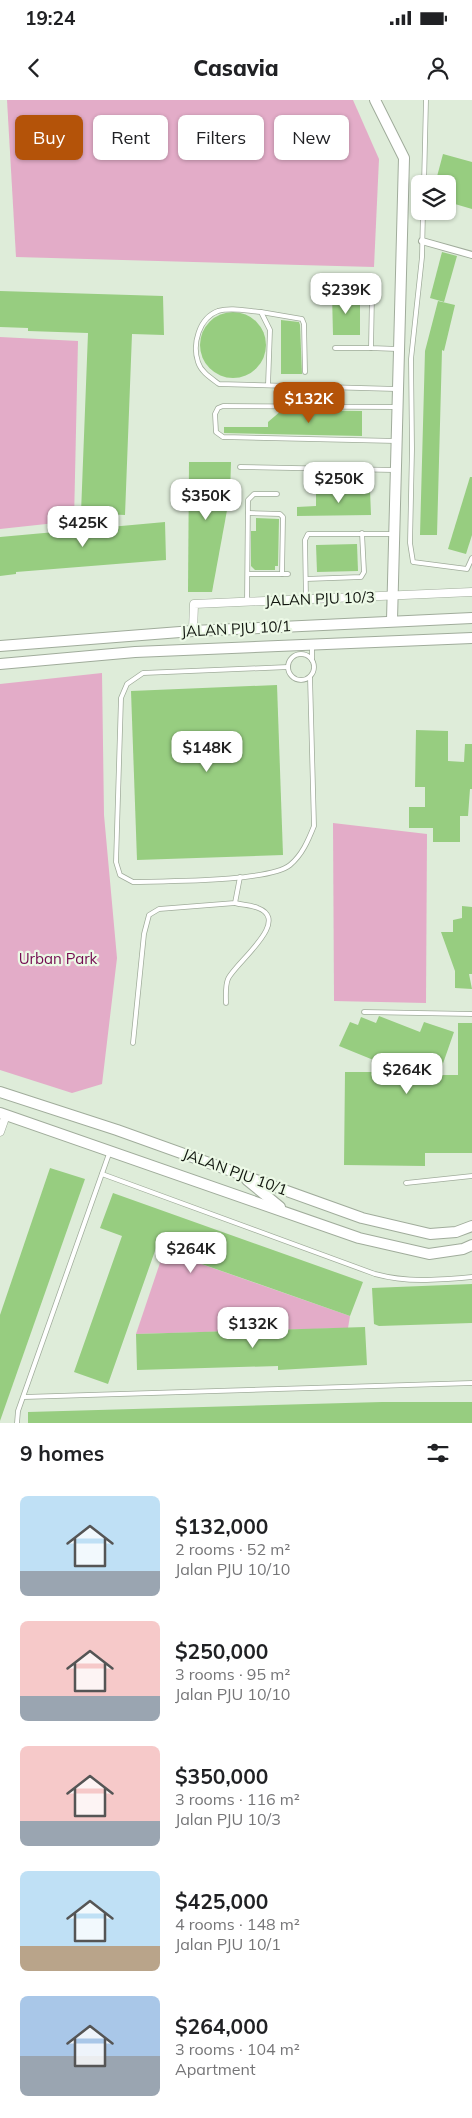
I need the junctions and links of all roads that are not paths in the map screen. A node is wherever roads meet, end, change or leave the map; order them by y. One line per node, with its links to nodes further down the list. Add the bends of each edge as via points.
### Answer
1 (375, 100): 11 (street, via 404,158)
2 (426, 100): 3 (lane)
3 (424, 175)
4 (423, 220): 5 (lane)
5 (422, 241): 6 (street); 23 (lane, via 411,359 410,543 413,562 467,569)
6 (472, 255)
7 (332, 290): 10 (lane, via 367,291 372,295)
8 (261, 312): 12 (lane, via 302,318); 13 (lane, via 270,330); 13 (lane, via 216,312 204,322 196,350 203,370 219,384)
9 (335, 348): 10 (lane)
10 (371, 348): 11 (lane)
11 (400, 349): 14 (street)
12 (305, 372)
13 (268, 385): 14 (lane)
14 (399, 389): 15 (street)
15 (398, 407): 16 (street); 16 (lane, via 223,406 215,414 216,432 223,437)
16 (397, 441): 18 (street)
17 (240, 467): 18 (lane)
18 (396, 470): 22 (street)
19 (277, 494): 20 (lane, via 251,494)
20 (248, 513): 24 (lane); 25 (lane, via 280,514 283,517)
21 (362, 533): 22 (lane); 27 (lane, via 308,534 305,540); 27 (lane, via 364,572 361,577)
22 (395, 534): 29 (street)
23 (472, 558)
24 (248, 574): 25 (lane); 31 (lane)
25 (282, 574): 26 (lane)
26 (288, 574)
27 (306, 578): 30 (lane)
28 (472, 592): 29 (street, JALAN PJU 10/3)
29 (393, 596): 30 (street, JALAN PJU 10/3); 33 (street)
30 (306, 599): 31 (street, JALAN PJU 10/3)
31 (247, 602): 34 (street, JALAN PJU 10/3, via 194,604)
32 (472, 618): 33 (street, JALAN PJU 10/1)
33 (392, 620): 34 (street, JALAN PJU 10/1)
34 (193, 631): 39 (street, JALAN PJU 10/1)
35 (472, 632): 36 (street)
36 (453, 638): 37 (street, JALAN PJU 10/1); 38 (street, JALAN PJU 10/1)
37 (472, 638)
38 (312, 645): 40 (street, JALAN PJU 10/1); 42 (lane)
39 (0, 646)
40 (290, 646): 41 (lane); 43 (street, JALAN PJU 10/1, via 135,652)
41 (290, 660): 42 (lane, via 302,654); 44 (lane)
42 (312, 661): 45 (lane, via 314,669)
43 (0, 664)
44 (288, 668): 45 (lane, via 290,675 298,680); 46 (lane, via 143,673 127,684 121,698 116,862 120,875 133,882)
45 (310, 677): 46 (lane, via 314,826 306,846 289,866 264,876)
46 (240, 877): 47 (lane)
47 (235, 903): 48 (lane, via 260,908 270,924 267,933 228,979); 51 (lane, via 158,910 149,915 144,934)
48 (226, 1003)
49 (364, 1012): 50 (lane)
50 (472, 1014)
51 (133, 1043)
52 (0, 1092): 57 (street, JALAN PJU 10/1)
53 (3, 1114): 54 (street); 55 (street, JALAN PJU 10/1)
54 (0, 1132)
55 (110, 1150): 56 (lane); 60 (street, JALAN PJU 10/1)
56 (102, 1174): 63 (lane, via 395,1280); 65 (lane)
57 (240, 1174): 60 (street); 61 (street, JALAN PJU 10/1, via 362,1218 430,1234 456,1232)
58 (472, 1176): 59 (lane)
59 (406, 1183)
60 (287, 1212): 62 (street, JALAN PJU 10/1, via 359,1238 429,1254)
61 (472, 1226)
62 (472, 1245)
63 (472, 1277)
64 (472, 1383): 65 (lane)
65 (24, 1397): 66 (lane)
66 (17, 1423)

